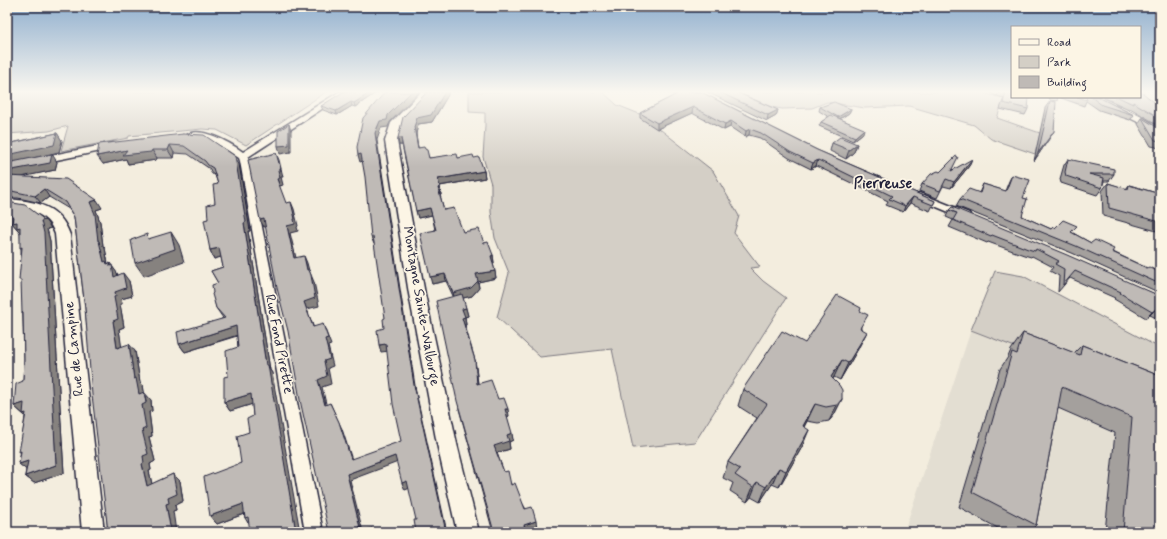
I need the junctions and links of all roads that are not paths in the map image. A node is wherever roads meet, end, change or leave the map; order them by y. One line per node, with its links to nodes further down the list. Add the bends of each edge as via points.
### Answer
1 (304, 117): 7 (street)
2 (403, 117): 14 (street, Montagne Sainte-Walburge, via 395,125 391,141 396,179 447,444)
3 (1132, 117): 4 (street, via 1149,124)
4 (1160, 133)
5 (182, 137): 7 (street, via 211,137)
6 (124, 144): 8 (street)
7 (243, 156): 13 (street, Rue Fond Pirette)
8 (7, 167)
9 (907, 191): 11 (street)
10 (7, 203): 12 (street, Rue de Campine, via 32,206 45,211 58,222 63,237)
11 (975, 219)
12 (93, 532)
13 (314, 532)
14 (468, 532)

